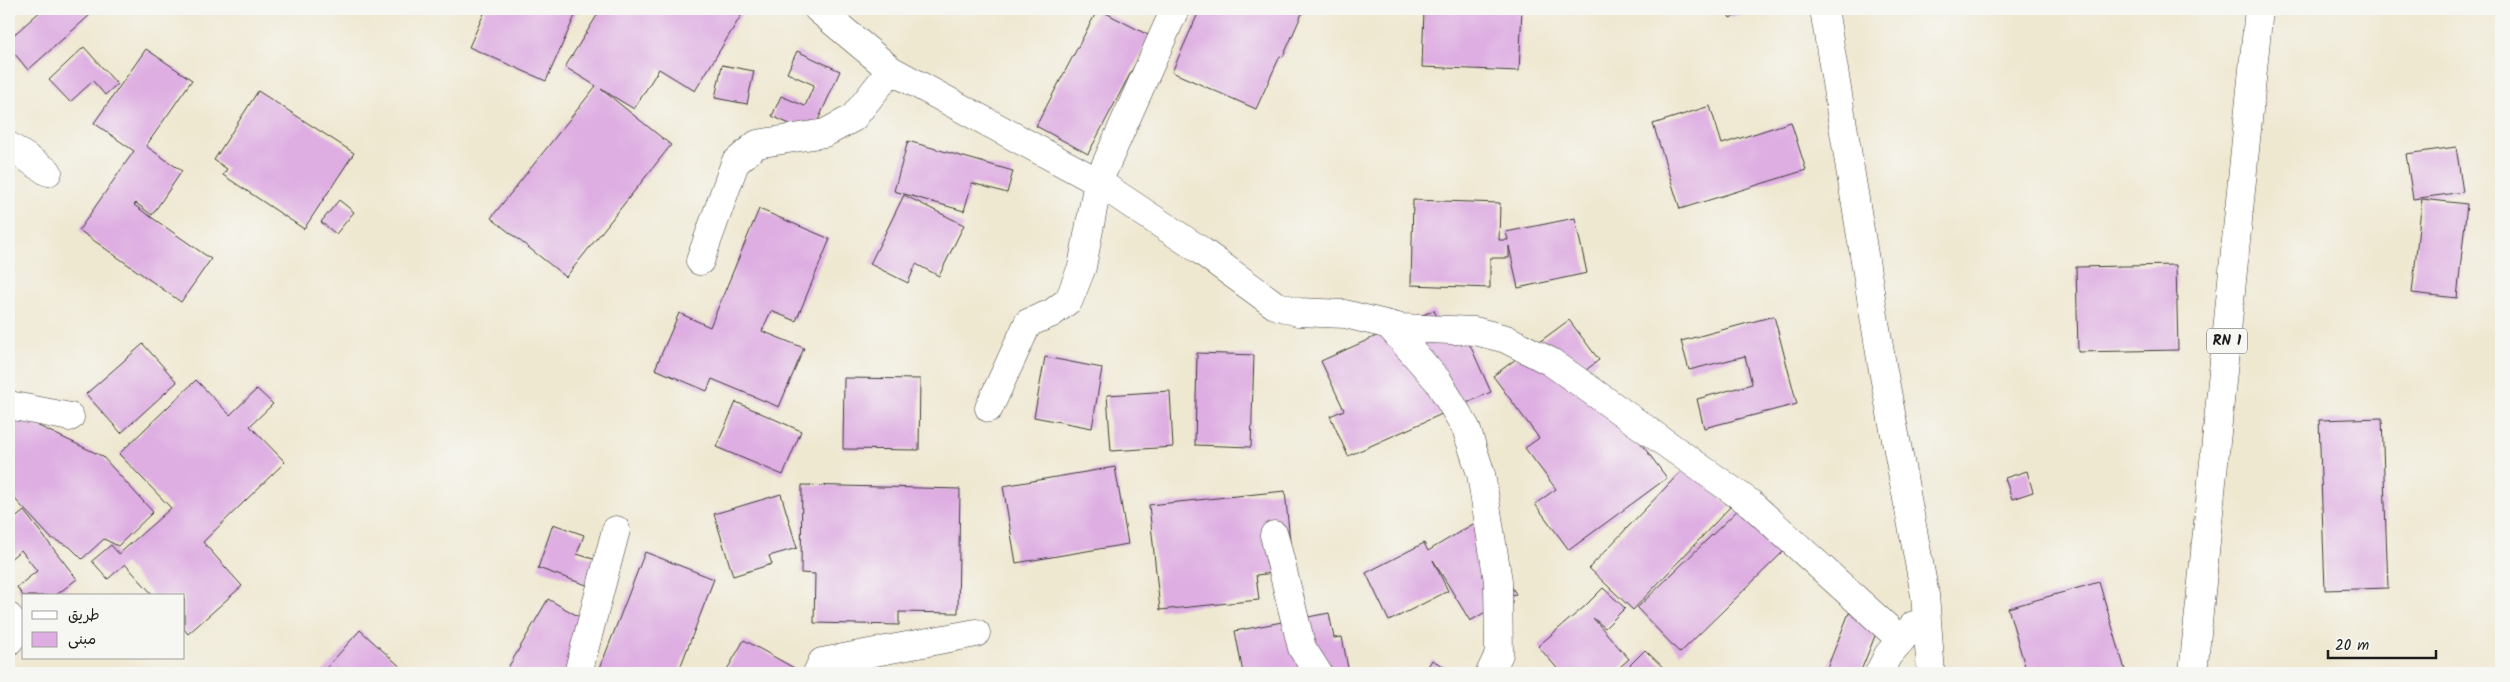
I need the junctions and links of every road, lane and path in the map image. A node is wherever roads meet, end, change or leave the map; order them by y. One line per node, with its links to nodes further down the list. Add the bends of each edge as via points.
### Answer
1 (818, 9): 5 (street)
2 (1175, 9): 8 (street)
3 (1824, 9): 16 (street)
4 (2259, 9): 27 (street, RN 1)
5 (890, 70): 8 (street); 9 (street, via 853,118 825,133 757,144 735,163)
6 (9, 146): 7 (street)
7 (48, 172)
8 (1098, 182): 10 (street, via 1208,255 1275,305 1298,312 1345,314); 12 (street, via 1082,268 1069,300 1052,313 1028,323)
9 (700, 261)
10 (1389, 325): 19 (street, via 1475,331 1506,339 1551,362 1750,503); 24 (street, via 1442,389 1466,428 1481,474 1498,581 1499,654)
11 (9, 405): 13 (street)
12 (989, 408)
13 (70, 417)
14 (616, 530): 21 (street)
15 (1274, 535): 23 (street, via 1302,648)
16 (1926, 611): 19 (street); 26 (street)
17 (9, 617): 20 (street, via 17,630)
18 (976, 633): 22 (street, via 822,662)
19 (1901, 640): 25 (street)
20 (9, 641)
21 (578, 673)
22 (817, 673)
23 (1318, 673)
24 (1490, 673)
25 (1879, 673)
26 (1931, 673)
27 (2193, 673)

